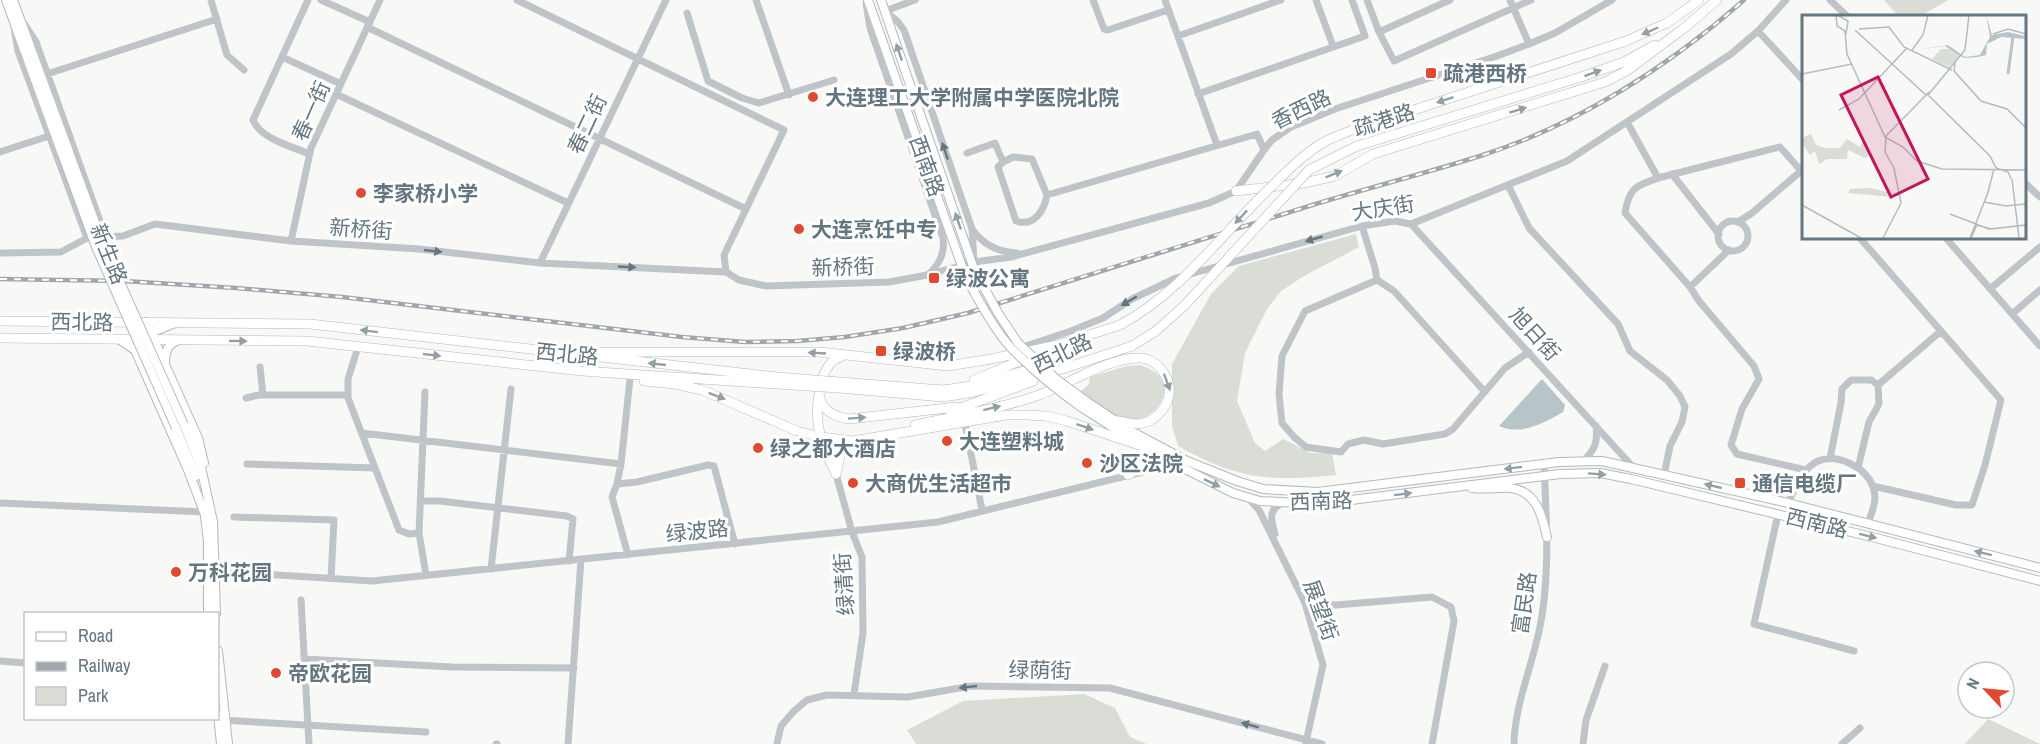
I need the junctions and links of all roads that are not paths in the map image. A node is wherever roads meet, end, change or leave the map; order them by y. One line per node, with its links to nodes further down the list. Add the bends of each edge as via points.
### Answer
1 (6, 0): 32 (main road, 新生路)
2 (13, 0): 32 (main road, 新生路)
3 (211, 0): 33 (street)
4 (308, 0): 41 (street)
5 (321, 0): 34 (street)
6 (380, 0): 34 (street, 春一街)
7 (517, 0): 42 (street)
8 (666, 0): 42 (street, 春二街)
9 (756, 0): 50 (street)
10 (867, 0): 77 (street, via 870,27); 128 (main road, 西南路, bridge, via 976,296 1012,349 1051,385)
11 (881, 0): 29 (main road, 西南路)
12 (915, 0): 29 (street)
13 (1093, 0): 28 (street, via 1108,30)
14 (1165, 0): 28 (street)
15 (1281, 0): 38 (street)
16 (1316, 0): 40 (street)
17 (1352, 0): 40 (street, via 1365,36)
18 (1366, 0): 37 (street)
19 (1450, 0): 37 (street)
20 (1510, 0): 27 (street)
21 (1531, 0): 27 (street)
22 (1612, 0): 39 (street, 香西路)
23 (1699, 0): 97 (highway, 疏港路, one-way to 97, bridge, via 1667,23 1626,41 1325,141 1249,207 1178,285)
24 (1717, 0): 35 (highway)
25 (1786, 0): 36 (street, 大庆街)
26 (1830, 0): 31 (street)
27 (1514, 9): 37 (street, via 1394,60); 39 (street)
28 (1168, 10): 38 (street)
29 (885, 11): 73 (street, one-way to 29, via 904,30); 128 (main road, 西南路, one-way to 29, bridge, via 1018,343 974,268)
30 (687, 13): 50 (street, via 708,81 759,102)
31 (1846, 15)
32 (16, 19): 44 (street, via 32,36); 52 (street, via 18,51); 133 (main road, 新生路, bridge, via 96,247)
33 (217, 19): 43 (street, via 227,55); 44 (street)
34 (368, 24): 47 (street, 春一街); 53 (street)
35 (1687, 26): 65 (highway, one-way to 35, via 1335,176 1373,154 1605,82 1628,70); 105 (highway, one-way to 35, bridge, via 1185,305 1309,170 1357,146 1624,62)
36 (1758, 31): 45 (street); 51 (street, 大庆街, via 1731,54)
37 (1379, 32)
38 (1178, 36): 49 (street)
39 (1529, 44): 55 (street, 香西路, via 1335,109 1291,127)
40 (1333, 46): 49 (street)
41 (282, 57): 47 (street); 58 (street, via 253,120 263,133)
42 (637, 58): 53 (street, 春二街); 69 (street, via 784,130)
43 (243, 70)
44 (47, 74): 76 (street)
45 (1802, 79)
46 (834, 80): 50 (street)
47 (341, 84): 48 (street, 春一街)
48 (336, 94): 58 (street, 春一街); 68 (street)
49 (1198, 94): 54 (street)
50 (789, 95)
51 (1627, 122): 62 (street); 64 (street, 大庆街, via 1567,161)
52 (49, 136): 56 (street); 75 (street)
53 (599, 138): 68 (street, 春二街); 69 (street)
54 (1216, 145): 55 (street, via 1257,134); 66 (street)
55 (1264, 150): 65 (street, 香西路)
56 (0, 152)
57 (967, 153): 59 (street, via 995,143)
58 (309, 154): 80 (street, 春一街)
59 (1003, 162): 66 (street, via 1013,157 1032,159); 66 (street, via 998,167 1016,221 1031,221 1041,213)
60 (1802, 172): 61 (street, via 1780,147); 70 (street)
61 (1672, 174): 62 (street); 74 (street)
62 (1658, 178): 90 (street, via 1640,185 1628,196 1625,213)
63 (2025, 183): 67 (street)
64 (1508, 185): 71 (street, 大庆街); 154 (street, via 1529,228 1618,324 1630,351 1680,396 1685,407 1682,422 1670,446)
65 (1236, 191): 84 (street, via 1209,203)
66 (1047, 195)
67 (2040, 197)
68 (568, 203): 86 (street, 春二街)
69 (746, 209): 87 (street, via 724,255)
70 (1738, 222): 74 (street, via 1724,225); 82 (street, via 1748,232 1748,241 1738,250)
71 (1412, 224): 72 (street, 大庆街, via 1395,221); 109 (street, 旭日街)
72 (1362, 226): 89 (street); 112 (street, 大庆街, one-way to 112, via 1176,278 1103,318)
73 (972, 229): 84 (street, via 993,248); 85 (street)
74 (1719, 234): 82 (street, via 1721,244)
75 (87, 238): 76 (street, 新桥街); 83 (street, 新桥街, via 61,252)
76 (106, 238): 80 (street, 新桥街, via 155,224)
77 (944, 238): 85 (street); 88 (street, via 941,259)
78 (1860, 238): 98 (street)
79 (1946, 238): 91 (street)
80 (291, 241): 86 (street, 新桥街, one-way to 86, via 419,249)
81 (2040, 247): 91 (street)
82 (1729, 250): 90 (street)
83 (0, 253)
84 (1023, 253): 85 (street)
85 (974, 262): 88 (street, 新桥街)
86 (540, 263): 87 (street, 新桥街, one-way to 87)
87 (726, 272): 88 (street, 新桥街, via 739,280 766,286 889,282)
88 (927, 275)
89 (1377, 280): 123 (street, via 1394,291); 123 (street, via 1305,311 1282,356 1282,423 1294,437 1306,447 1341,452 1348,444 1364,440 1383,444 1445,434)
90 (1690, 287): 151 (street, via 1754,366 1759,379 1742,409 1731,446 1737,454)
91 (1990, 289): 93 (street)
92 (2040, 290): 93 (street)
93 (2012, 314): 106 (street)
94 (0, 321): 95 (highway, 西北路)
95 (146, 322): 96 (highway, 西北路); 99 (main road)
96 (176, 323): 99 (main road); 110 (highway, 西北路, one-way to 96, via 310,324)
97 (1120, 325): 104 (highway); 121 (highway, 西北路, via 1024,371)
98 (1941, 331): 119 (street); 158 (street, via 2001,400 1972,505 1956,505)
99 (152, 336): 102 (highway, 西北路); 103 (highway, 西北路); 114 (main road)
100 (0, 338): 101 (highway, 西北路)
101 (116, 339): 102 (highway, 西北路); 108 (main road)
102 (139, 340): 108 (main road)
103 (179, 340): 107 (highway, 西北路, one-way to 107, via 307,341); 114 (main road, via 172,342 165,353)
104 (1058, 345): 112 (highway); 121 (highway)
105 (1132, 346): 118 (highway, 西北路, via 1059,370 944,397); 129 (highway)
106 (2040, 346)
107 (358, 347): 115 (highway, 西北路, one-way to 115); 124 (street, via 348,379)
108 (135, 350): 167 (main road)
109 (1529, 352): 123 (street, via 1505,368); 134 (street, 旭日街)
110 (573, 355): 111 (highway, one-way to 110); 117 (highway, 西北路, one-way to 110)
111 (844, 355): 112 (highway, via 948,366); 126 (highway, via 830,363)
112 (980, 361)
113 (260, 367): 125 (street)
114 (165, 368): 157 (main road, via 198,438)
115 (577, 370): 116 (highway); 117 (highway, 西北路)
116 (630, 379): 137 (highway, one-way to 137, via 702,390 789,428); 145 (street)
117 (777, 380): 118 (highway, 西北路, bridge)
118 (839, 385): 121 (highway, 西北路)
119 (1878, 385): 142 (street, via 1861,378 1851,380 1842,389); 150 (street, via 1879,404 1869,422)
120 (511, 389): 141 (street)
121 (950, 389)
122 (425, 392): 138 (street)
123 (1485, 392)
124 (348, 394): 125 (street); 135 (street)
125 (263, 395): 127 (street)
126 (819, 395): 129 (highway, one-way to 129, via 834,416 849,419); 137 (highway, via 816,416)
127 (246, 398)
128 (1083, 404): 130 (main road, 西南路); 140 (main road, 西南路)
129 (964, 408): 132 (highway)
130 (1112, 420): 132 (highway, one-way to 130, via 1040,395 1125,360 1143,358 1156,364 1167,378 1170,392 1165,407 1154,418 1139,424); 147 (main road, 西南路, one-way to 130, via 1318,492 1263,489 1187,460)
131 (965, 423): 136 (highway); 140 (highway, one-way to 140, via 1006,415 1046,416); 166 (street)
132 (915, 425): 136 (highway)
133 (180, 426): 157 (main road, 新生路); 167 (main road, 新生路)
134 (1596, 426): 143 (street, via 1598,440); 148 (street, 旭日街)
135 (362, 434): 138 (street); 149 (street)
136 (883, 436): 139 (highway)
137 (821, 437): 139 (highway); 152 (highway)
138 (422, 440): 141 (street); 161 (street)
139 (852, 441): 152 (highway, via 842,448)
140 (1142, 446): 146 (main road, 西南路); 153 (highway, via 1140,465)
141 (504, 449): 145 (street); 165 (street)
142 (1830, 458): 150 (street); 151 (street)
143 (1583, 461): 147 (main road, 西南路); 148 (main road, 西南路)
144 (247, 464): 149 (street)
145 (621, 464): 156 (street)
146 (1175, 464): 153 (street, 绿波路); 160 (main road, 西南路, one-way to 160)
147 (1544, 464): 155 (street, 富民路)
148 (1634, 467): 154 (main road, 西南路)
149 (375, 468): 172 (street, via 399,530)
150 (1858, 468): 158 (street)
151 (1806, 470): 164 (street)
152 (836, 474): 171 (street, 绿清街)
153 (1128, 475): 166 (street, 绿波路)
154 (1664, 475): 164 (main road, 西南路, one-way to 154)
155 (1545, 476): 159 (main road, 西南路); 168 (main road, 西南路, one-way to 168, via 1600,473); 173 (street, 富民路)
156 (617, 484): 174 (street, via 714,466); 176 (street, via 612,497)
157 (206, 485): 181 (main road, 新生路)
158 (1873, 486): 170 (street, via 1875,503)
159 (1457, 487): 163 (main road, 西南路, one-way to 159, via 1319,504); 173 (main road, via 1525,492 1536,502)
160 (1247, 497): 163 (main road, 西南路); 175 (street, 展望街, via 1259,510)
161 (420, 501): 165 (street); 172 (street)
162 (0, 502): 167 (street)
163 (1282, 502): 175 (street, via 1271,512)
164 (1788, 503): 170 (main road, 西南路)
165 (498, 508): 178 (street, via 573,519); 179 (street)
166 (982, 510): 171 (street, 绿波路, via 938,522)
167 (204, 512): 187 (main road, 新生路)
168 (1778, 514): 184 (main road, 西南路, one-way to 184); 189 (street, via 1754,624)
169 (234, 517): 183 (street, via 334,520)
170 (1869, 524): 180 (main road, 西南路, one-way to 170)
171 (852, 532): 174 (street, 绿波路); 196 (street, 绿清街, via 862,557 863,633)
172 (419, 533): 182 (street)
173 (1547, 537): 209 (street, 富民路, via 1542,616 1517,710)
174 (735, 544): 176 (street, 绿波路)
175 (1281, 553): 186 (street, 展望街)
176 (628, 555): 177 (street, 绿波路)
177 (581, 559): 178 (street, 绿波路); 194 (street)
178 (569, 561): 179 (street, 绿波路)
179 (491, 568): 182 (street, 绿波路)
180 (2040, 568)
181 (216, 571): 183 (street, 绿波路); 188 (main road, 新生路)
182 (426, 575): 183 (street, 绿波路, via 372,581)
183 (331, 578)
184 (2040, 581)
185 (301, 600): 190 (street)
186 (1305, 603): 201 (street, 展望街, via 1323,665); 208 (street, via 1335,605 1432,597 1451,607 1454,621)
187 (208, 612)
188 (216, 612)
189 (1854, 651)
190 (304, 659): 194 (street, via 452,667); 198 (street)
191 (0, 661): 192 (street)
192 (24, 663)
193 (1605, 666): 210 (street, via 1586,720)
194 (574, 668): 205 (street)
195 (219, 673): 197 (main road)
196 (854, 694): 201 (street, 绿荫街, one-way to 196, via 1110,688 971,686 908,697); 206 (street, 绿荫街, via 807,700 781,726)
197 (221, 718): 198 (street); 202 (main road); 203 (main road)
198 (308, 725): 200 (street); 204 (street)
199 (1860, 728): 211 (street)
200 (426, 732)
201 (1306, 742): 207 (street, 绿荫街)
202 (221, 744)
203 (228, 744)
204 (309, 744)
205 (568, 744)
206 (777, 744)
207 (1322, 744)
208 (1432, 744)
209 (1514, 744)
210 (1583, 744)
211 (1842, 744)

